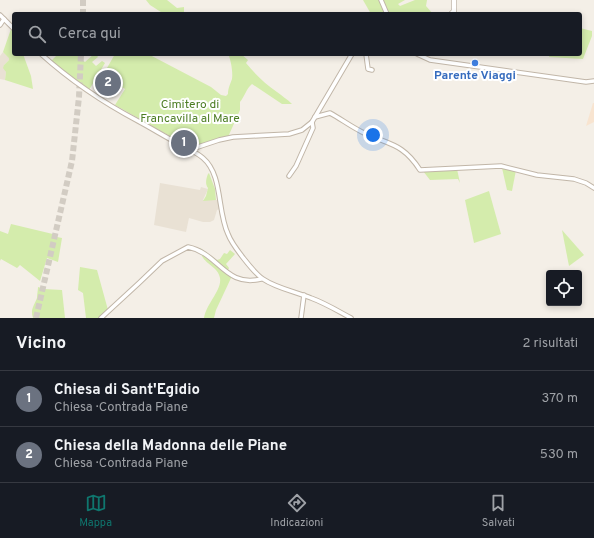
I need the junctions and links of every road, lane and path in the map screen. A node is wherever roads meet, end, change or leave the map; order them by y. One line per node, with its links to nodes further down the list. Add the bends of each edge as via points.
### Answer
1 (381, 0): 3 (street)
2 (454, 0): 4 (street)
3 (386, 12)
4 (452, 12)
5 (0, 15): 6 (street)
6 (4, 19): 7 (street); 8 (street)
7 (0, 25)
8 (12, 27)
9 (43, 56): 17 (street, via 97,98 176,143)
10 (351, 56): 15 (street)
11 (366, 56): 13 (street, via 368,69)
12 (421, 56): 14 (street, via 430,60 472,67)
13 (372, 70)
14 (594, 81)
15 (315, 117): 16 (street); 19 (street, via 330,113 364,133 392,143 406,152 420,170 501,166 537,175 574,179)
16 (312, 122): 17 (street, via 302,130 289,134 233,137); 18 (street, via 313,128)
17 (192, 149): 20 (street, via 208,163 214,174 228,235)
18 (289, 176)
19 (594, 188)
20 (262, 278): 21 (street); 22 (street, via 240,280 200,251 188,247 162,261)
21 (304, 295): 23 (street); 24 (street)
22 (101, 318)
23 (301, 318)
24 (351, 318)

